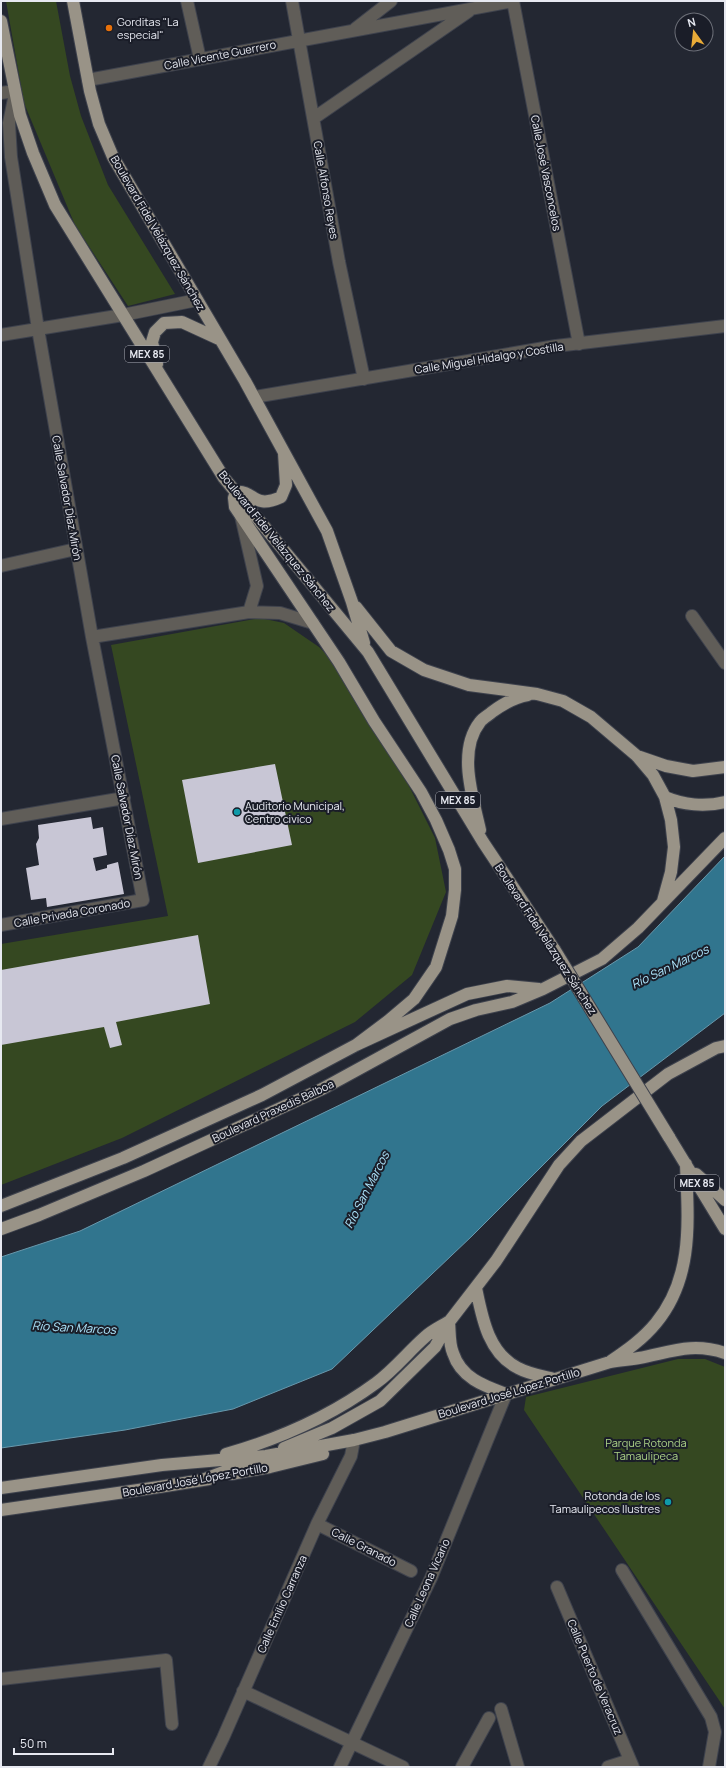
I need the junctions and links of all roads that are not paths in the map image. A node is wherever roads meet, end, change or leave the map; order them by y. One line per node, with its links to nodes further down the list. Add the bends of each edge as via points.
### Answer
1 (73, 1): 11 (main road, Boulevard Fidel Velázquez Sánchez / MEX 85)
2 (187, 1): 10 (street)
3 (292, 1): 9 (street, Calle Alfonso Reyes)
4 (391, 1): 8 (street, Calle Vicente Guerrero)
5 (513, 1): 6 (street, Calle Vicente Guerrero); 21 (street, Calle José Vasconcelos)
6 (474, 8): 8 (street, Calle Vicente Guerrero); 14 (street, Calle Vicente Guerrero)
7 (1, 21): 13 (main road, Boulevard Fidel Velázquez Sánchez / MEX 85)
8 (352, 31): 9 (street, Calle Vicente Guerrero)
9 (300, 41): 10 (street, Calle Vicente Guerrero); 14 (street, Calle Alfonso Reyes)
10 (200, 59): 11 (street, Calle Vicente Guerrero)
11 (88, 80): 15 (main road, Boulevard Fidel Velázquez Sánchez / MEX 85, via 99,124 113,157)
12 (1, 93): 13 (street)
13 (15, 93): 16 (main road, Boulevard Fidel Velázquez Sánchez / MEX 85, via 33,154 55,205); 18 (street, Calle Salvador Díaz Mirón, via 9,123 11,156)
14 (314, 118): 23 (street, Calle Alfonso Reyes, via 339,262)
15 (198, 300): 16 (street); 20 (main road, Boulevard Fidel Velázquez Sánchez / MEX 85)
16 (123, 315): 18 (street); 22 (main road, Boulevard Fidel Velázquez Sánchez / MEX 85)
17 (725, 326): 21 (street, Calle Miguel Hidalgo y Costilla)
18 (38, 329): 19 (street); 28 (street, Calle Salvador Díaz Mirón)
19 (1, 335)
20 (219, 339): 22 (main road, via 182,322 164,323 155,332 152,342); 24 (main road, Boulevard Fidel Velázquez Sánchez / MEX 85)
21 (579, 344): 23 (street, Calle Miguel Hidalgo y Costilla)
22 (159, 375): 26 (main road, Boulevard Fidel Velázquez Sánchez / MEX 85, via 224,478)
23 (364, 379): 24 (street, Calle Miguel Hidalgo y Costilla)
24 (254, 397): 25 (main road, Boulevard Fidel Velázquez Sánchez / MEX 85)
25 (284, 453): 26 (main road, via 286,485 281,497 272,502 259,502 243,491); 30 (main road, Boulevard Fidel Velázquez Sánchez / MEX 85, via 327,531)
26 (236, 492): 27 (main road, via 235,508); 35 (main road, Boulevard Fidel Velázquez Sánchez / MEX 85)
27 (241, 516): 31 (street, via 257,586); 33 (main road)
28 (76, 549): 29 (street); 34 (street, Calle Salvador Díaz Mirón)
29 (1, 566)
30 (352, 602): 35 (main road, Boulevard Fidel Velázquez Sánchez / MEX 85); 37 (main road, via 391,651 424,670 469,685)
31 (249, 612): 33 (street, via 280,613); 34 (street)
32 (692, 616): 36 (street)
33 (313, 623): 50 (main road, via 421,792 436,820 455,869 452,916 436,967 414,999)
34 (92, 637): 41 (street, Calle Salvador Díaz Mirón)
35 (366, 648): 45 (main road, Boulevard Fidel Velázquez Sánchez / MEX 85)
36 (725, 663)
37 (537, 694): 38 (main road, via 563,702 591,717); 45 (main road, via 520,696 499,707 480,722 472,737 468,762 470,788)
38 (637, 756): 39 (main road, via 666,766 693,771); 40 (main road, via 653,775)
39 (725, 767)
40 (665, 797): 42 (main road, via 678,803); 47 (main road, via 674,847)
41 (124, 798): 43 (street); 46 (street, Calle Salvador Díaz Mirón)
42 (725, 802)
43 (1, 820)
44 (725, 838): 47 (main road, Boulevard Praxedis Balboa)
45 (483, 842): 52 (main road, Boulevard Fidel Velázquez Sánchez / MEX 85, bridge, via 554,948)
46 (143, 900): 48 (street, Calle Privada Coronado)
47 (663, 902): 49 (main road, Boulevard Praxedis Balboa, via 602,959)
48 (1, 925)
49 (542, 989): 50 (main road, Boulevard Praxedis Balboa, via 507,986 467,994); 56 (main road, Boulevard Praxedis Balboa, via 512,1002 450,1019 322,1089 144,1171)
50 (356, 1045): 53 (main road, Boulevard Praxedis Balboa, via 262,1095 124,1158)
51 (722, 1045): 59 (main road, via 668,1074 581,1141 559,1165)
52 (686, 1164): 54 (main road); 58 (main road, Boulevard Fidel Velázquez Sánchez / MEX 85); 62 (main road, via 688,1225 684,1266 674,1295 656,1323 636,1344)
53 (45, 1188): 55 (main road, Boulevard Praxedis Balboa); 56 (main road)
54 (725, 1200)
55 (1, 1206)
56 (54, 1209): 57 (main road, Boulevard Praxedis Balboa)
57 (1, 1229)
58 (725, 1229)
59 (476, 1288): 60 (main road); 63 (main road, via 488,1336 498,1351 517,1368)
60 (449, 1322): 64 (main road, via 452,1352 456,1362 478,1384); 66 (main road, via 435,1348 380,1401 332,1428); 67 (main road, via 426,1336 376,1383 313,1422 253,1445)
61 (725, 1353): 62 (main road, via 702,1347 687,1347)
62 (610, 1362): 63 (main road, Boulevard José López Portillo)
63 (554, 1379): 64 (main road, Boulevard José López Portillo)
64 (506, 1394): 65 (main road, Boulevard José López Portillo); 82 (street, Calle Leona Vicario, via 431,1578)
65 (354, 1443): 66 (main road, Boulevard José López Portillo); 69 (main road, Boulevard José López Portillo, via 270,1467); 73 (street, Calle Emilio Carranza, via 351,1456)
66 (266, 1456): 67 (main road, Boulevard José López Portillo); 69 (main road)
67 (200, 1461): 68 (main road, Boulevard José López Portillo)
68 (184, 1463): 70 (main road, via 185,1476); 71 (main road, Boulevard José López Portillo)
69 (202, 1480): 70 (main road, Boulevard José López Portillo)
70 (182, 1483): 72 (main road, Boulevard José López Portillo)
71 (1, 1488)
72 (1, 1510)
73 (317, 1524): 75 (street, Calle Granado); 78 (street, Calle Emilio Carranza)
74 (622, 1570): 90 (street, via 711,1717 715,1732)
75 (411, 1571)
76 (557, 1587): 83 (street, Calle Puerto de Veracruz)
77 (1, 1679): 81 (street, via 166,1660)
78 (244, 1691): 82 (street); 84 (street, Calle Emilio Carranza)
79 (501, 1708): 88 (street)
80 (489, 1718): 87 (street)
81 (172, 1724)
82 (352, 1743): 85 (street, Calle Leona Vicario); 86 (street)
83 (632, 1763): 89 (street)
84 (209, 1767)
85 (340, 1767)
86 (402, 1767)
87 (462, 1767)
88 (518, 1767)
89 (608, 1767)
90 (709, 1767)

